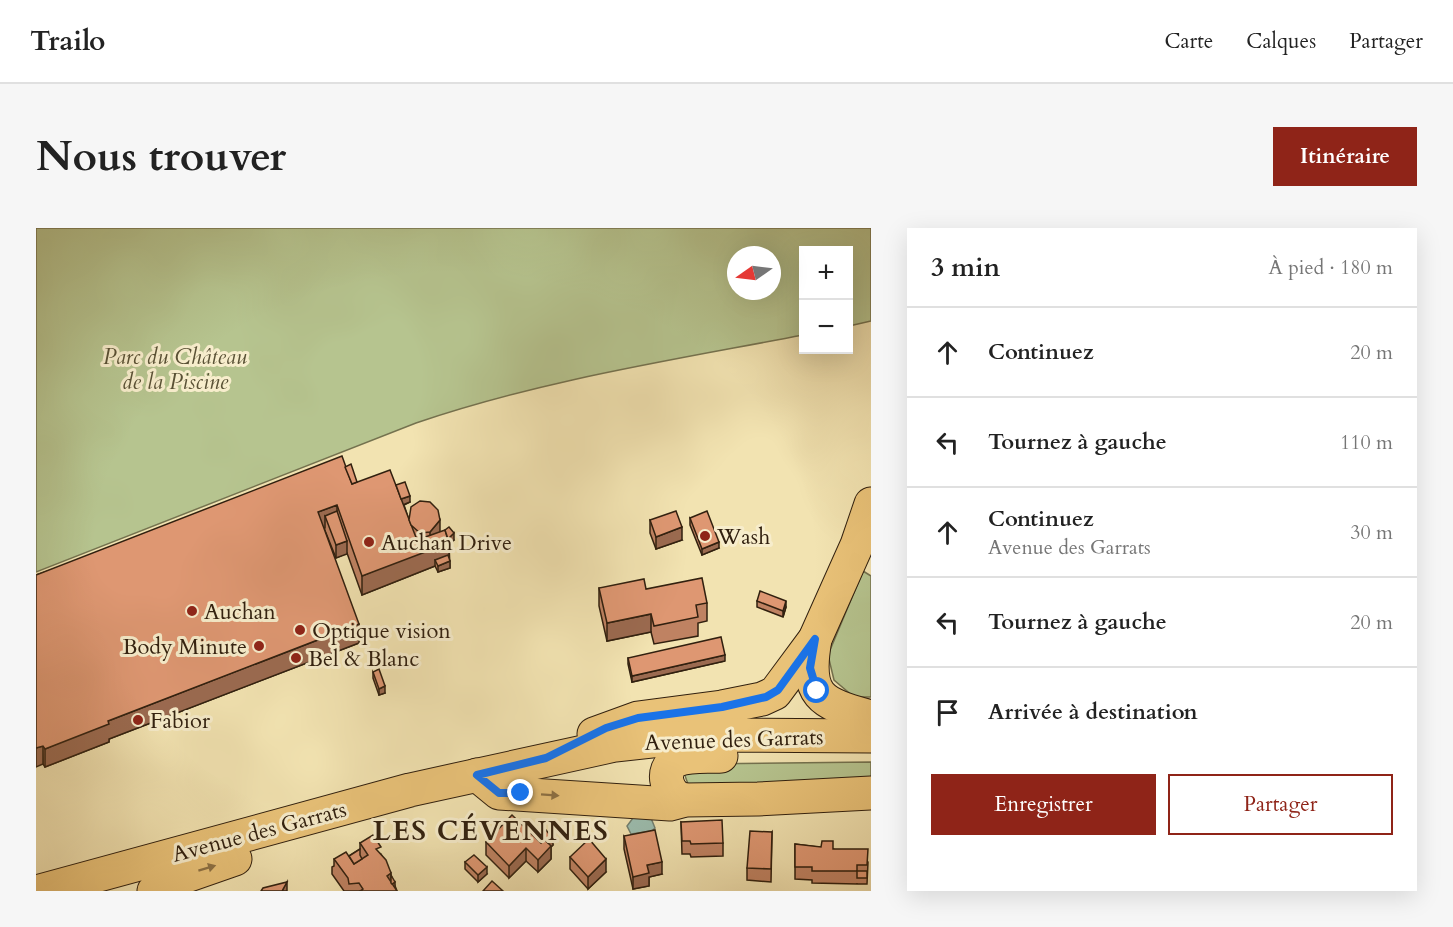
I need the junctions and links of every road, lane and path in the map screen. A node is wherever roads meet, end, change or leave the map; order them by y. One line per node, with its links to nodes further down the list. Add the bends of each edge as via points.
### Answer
1 (871, 504): 2 (main road, via 857,546)
2 (815, 639): 3 (main road, via 810,668 817,691 837,707); 6 (main road, via 778,690 766,697 638,718 606,728)
3 (871, 717)
4 (808, 736): 5 (main road, Avenue des Garrats); 6 (main road, Avenue des Garrats, via 667,738); 9 (main road, via 778,755 674,762 667,772 668,786)
5 (871, 736)
6 (546, 758): 7 (main road, Avenue des Garrats)
7 (477, 775): 9 (main road, one-way to 9, via 499,793 670,804); 10 (main road, Avenue des Garrats)
8 (871, 793): 9 (main road)
9 (685, 800)
10 (298, 823): 11 (main road, Avenue des Garrats); 14 (main road, one-way to 10, via 163,884 273,844)
11 (135, 864): 12 (main road, via 101,857); 13 (main road, Avenue des Garrats)
12 (36, 871)
13 (40, 891)
14 (154, 891)

